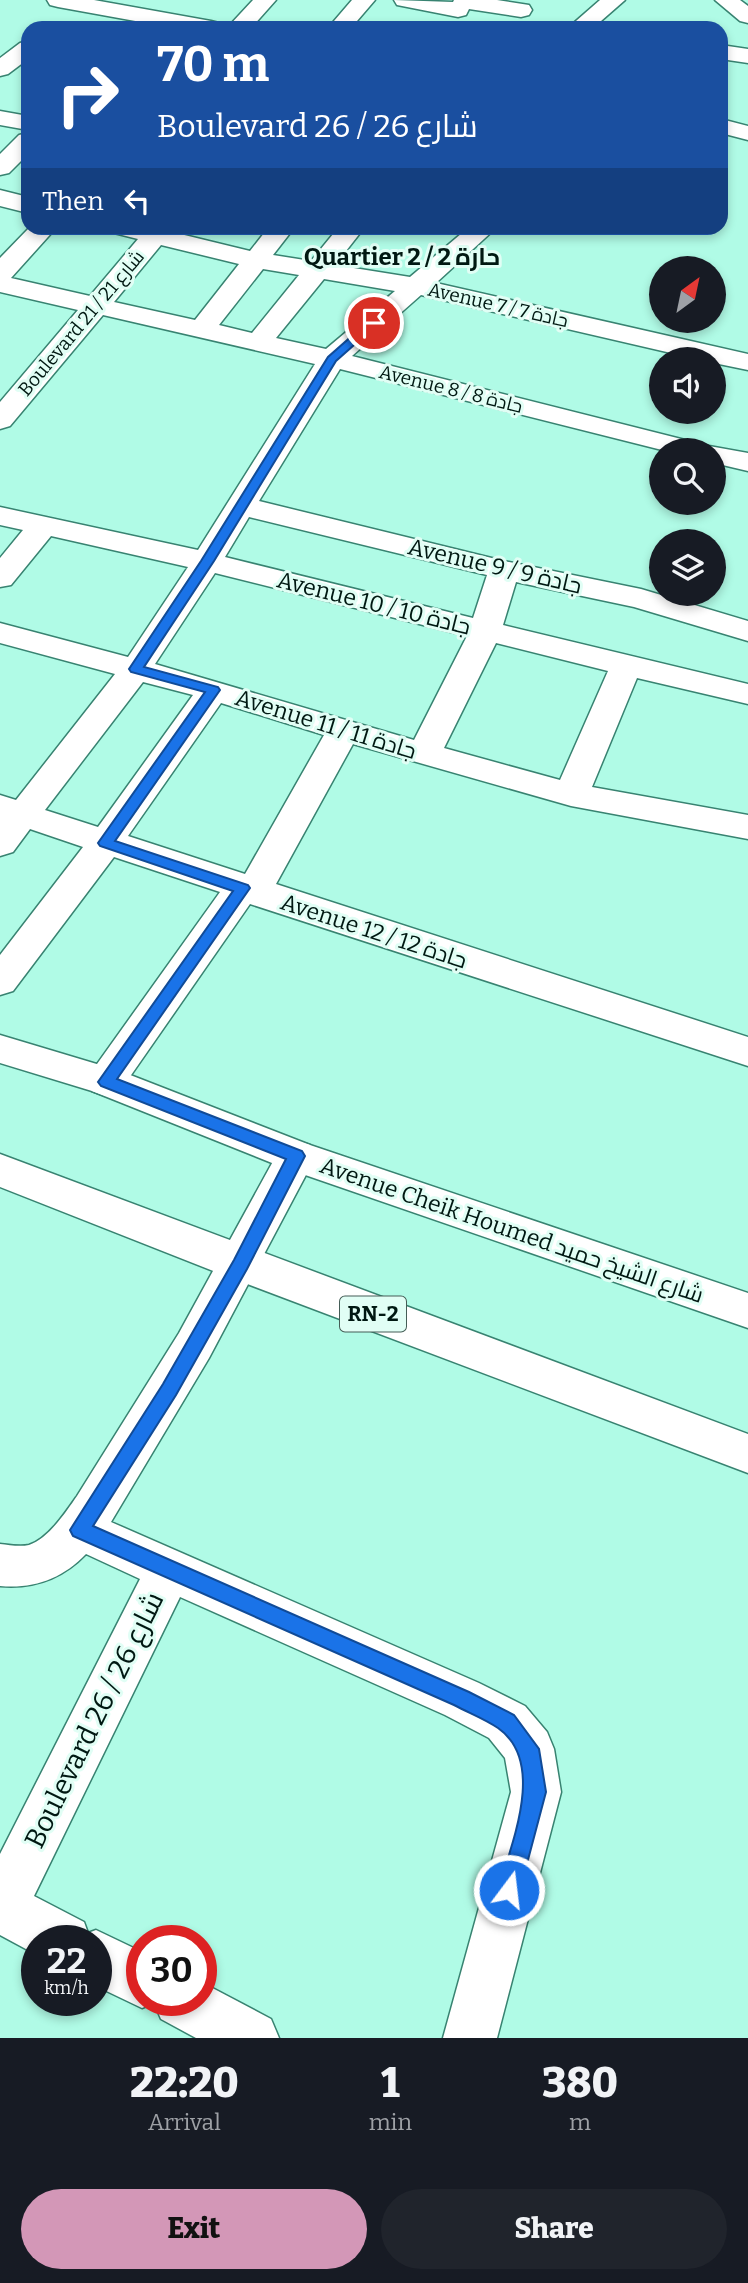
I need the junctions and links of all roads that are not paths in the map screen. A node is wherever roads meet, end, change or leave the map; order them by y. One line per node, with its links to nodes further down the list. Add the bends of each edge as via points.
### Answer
1 (265, 0): 12 (street)
2 (365, 0): 13 (street)
3 (405, 0): 7 (street)
4 (614, 0): 15 (street)
5 (726, 0): 10 (street)
6 (87, 2): 8 (street); 11 (street)
7 (462, 4): 9 (street); 14 (street)
8 (61, 10)
9 (520, 13)
10 (748, 16)
11 (139, 21)
12 (245, 21)
13 (346, 21)
14 (447, 21)
15 (589, 21)
16 (19, 52): 19 (street)
17 (728, 53): 18 (street)
18 (748, 56)
19 (0, 69)
20 (0, 118): 21 (street)
21 (21, 122)
22 (728, 128): 23 (street)
23 (748, 133)
24 (21, 147): 25 (street)
25 (0, 168)
26 (0, 198): 27 (street)
27 (21, 203)
28 (36, 235): 36 (street)
29 (156, 235): 39 (street, Boulevard 21 / شارع 21)
30 (172, 235): 34 (street, Avenue 7 / جادة 7)
31 (276, 235): 34 (street)
32 (345, 235): 35 (street)
33 (475, 235): 38 (street)
34 (256, 260): 35 (street, Avenue 7 / جادة 7); 40 (street)
35 (316, 268): 38 (street, Avenue 7 / جادة 7); 41 (street)
36 (0, 274)
37 (0, 284): 39 (street, Avenue 8 / جادة 8)
38 (416, 286): 42 (street); 43 (street, Avenue 7 / جادة 7)
39 (94, 306): 40 (street, Avenue 8 / جادة 8); 44 (street, Boulevard 21 / شارع 21)
40 (200, 331): 41 (street, Avenue 8 / جادة 8)
41 (258, 343): 42 (street, Avenue 8 / جادة 8)
42 (332, 359): 45 (street, Avenue 8 / جادة 8); 48 (street)
43 (748, 362)
44 (0, 420)
45 (649, 438)
46 (726, 457): 47 (street)
47 (748, 462)
48 (241, 506): 51 (street); 52 (street, Avenue 9 / جادة 9)
49 (0, 516): 50 (street, Avenue 10 / جادة 10)
50 (44, 525): 51 (street, Avenue 10 / جادة 10); 53 (street)
51 (207, 561): 55 (street, Avenue 10 / جادة 10); 58 (street)
52 (504, 569): 54 (street, Avenue 9 / جادة 9, via 641,599); 55 (street)
53 (0, 578)
54 (748, 631)
55 (485, 632): 57 (street, Avenue 10 / جادة 10); 62 (street)
56 (0, 633): 58 (street, Avenue 11 / جادة 11)
57 (626, 666): 60 (street, Avenue 10 / جادة 10); 63 (street)
58 (136, 669): 59 (street, Avenue 11 / جادة 11); 64 (street)
59 (213, 690): 61 (street, Avenue 11 / جادة 11); 66 (street)
60 (748, 694)
61 (344, 730): 62 (street, Avenue 11 / جادة 11); 68 (street)
62 (424, 754): 63 (street, Avenue 11 / جادة 11)
63 (571, 795): 65 (street, Avenue 11 / جادة 11)
64 (11, 811): 66 (street, Avenue 12 / جادة 12); 67 (street)
65 (748, 827)
66 (105, 843): 68 (street, Avenue 12 / جادة 12); 69 (street)
67 (0, 844)
68 (248, 890): 71 (street, Avenue 12 / جادة 12); 72 (street)
69 (0, 982)
70 (0, 1049): 72 (street, Avenue Cheik Houmed شارع الشيخ حميد)
71 (748, 1052)
72 (106, 1082): 73 (street, Avenue Cheik Houmed شارع الشيخ حميد)
73 (296, 1156): 75 (street); 76 (street, Avenue Cheik Houmed شارع الشيخ حميد)
74 (0, 1170): 75 (street, RN-2)
75 (240, 1265): 77 (street, RN-2); 78 (street, via 169,1390)
76 (748, 1311)
77 (748, 1454)
78 (80, 1530): 79 (street, via 49,1558 27,1568); 80 (street)
79 (0, 1565)
80 (169, 1570): 81 (street, Boulevard 26 / شارع 26); 85 (street, via 462,1699 507,1722 529,1749 536,1792)
81 (0, 1908): 82 (street)
82 (33, 1925)
83 (210, 2016): 84 (street)
84 (252, 2038)
85 (470, 2038)

